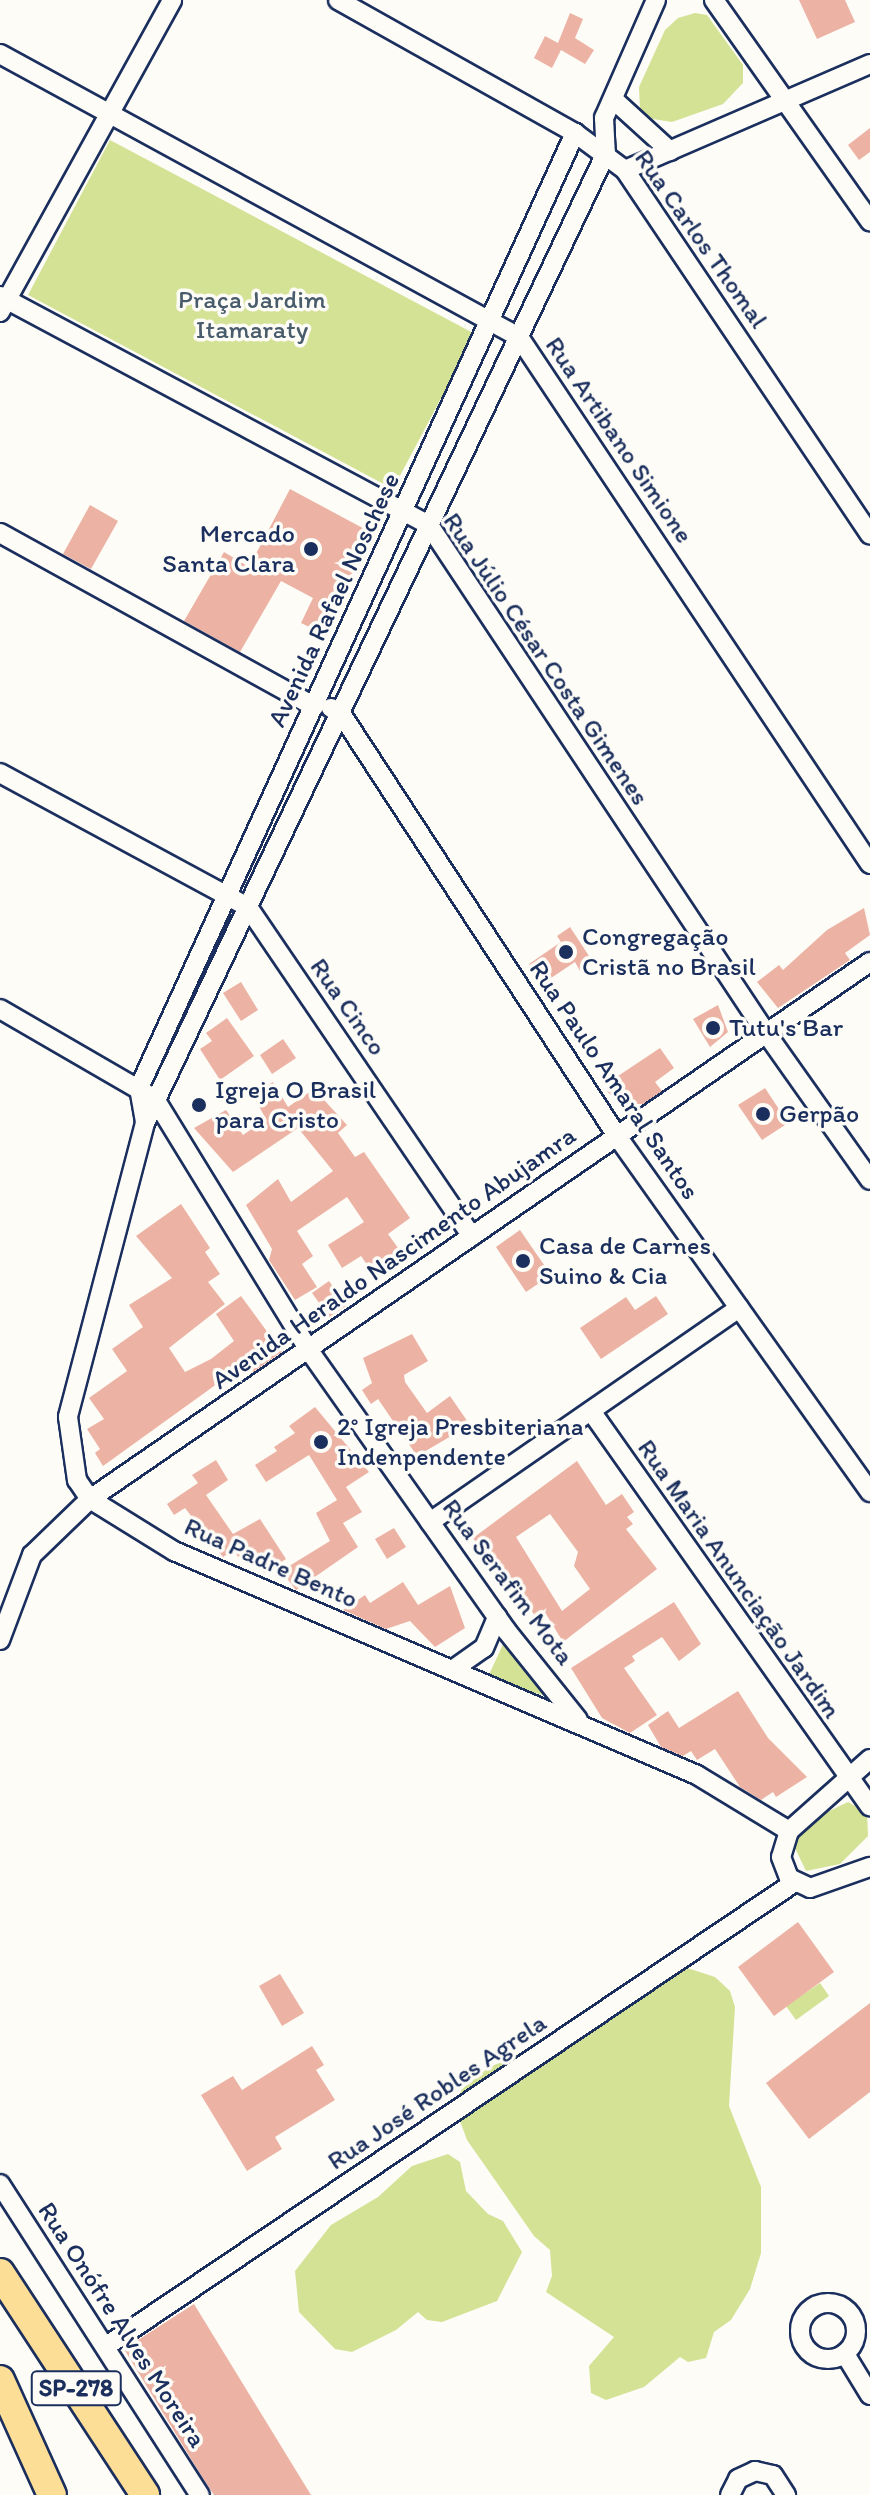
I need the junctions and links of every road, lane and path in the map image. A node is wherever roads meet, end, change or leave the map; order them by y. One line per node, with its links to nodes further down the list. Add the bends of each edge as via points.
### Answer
1 (172, 0): 9 (street)
2 (338, 0): 11 (street, Rua Carlos Thomal)
3 (656, 0): 7 (street)
4 (714, 0): 8 (street)
5 (0, 54): 9 (street, Rua Artibano Simione)
6 (870, 64): 8 (street)
7 (614, 100): 10 (street); 12 (street)
8 (787, 100): 12 (street); 15 (street)
9 (110, 112): 16 (street); 17 (street, Rua Artibano Simione)
10 (604, 118): 11 (street); 13 (street)
11 (575, 133): 13 (street, Rua Carlos Thomal); 17 (street, Avenida Rafael Noschese)
12 (670, 151): 14 (street)
13 (606, 153): 14 (street, Rua Carlos Thomal); 18 (street, Avenida Rafael Noschese)
14 (625, 170): 22 (street, Rua Carlos Thomal)
15 (870, 221)
16 (2, 303): 19 (street, Rua Júlio César Costa Gimenes)
17 (489, 323): 18 (street, Rua Artibano Simione); 19 (street, Avenida Rafael Noschese)
18 (519, 337): 20 (street, Avenida Rafael Noschese); 26 (street, Rua Artibano Simione)
19 (402, 513): 20 (street, Rua Júlio César Costa Gimenes); 23 (street, Avenida Rafael Noschese)
20 (429, 525): 24 (street, Avenida Rafael Noschese); 31 (street, Rua Júlio César Costa Gimenes)
21 (0, 533): 23 (street)
22 (870, 534)
23 (314, 704): 24 (street); 27 (street, Avenida Rafael Noschese)
24 (340, 712): 28 (street, Avenida Rafael Noschese); 35 (street, Rua Paulo Amaral Santos)
25 (0, 773): 27 (street)
26 (870, 864)
27 (227, 897): 28 (street); 32 (street, Avenida Rafael Noschese)
28 (248, 907): 33 (street, Avenida Rafael Noschese); 37 (street, Rua Cinco)
29 (870, 962): 31 (street, Avenida Heraldo Nascimento Abujamra)
30 (0, 1009): 32 (street, Rua Serafim Mota)
31 (766, 1033): 35 (street, Avenida Heraldo Nascimento Abujamra); 36 (street, Rua Júlio César Costa Gimenes)
32 (139, 1088): 33 (street, Rua Serafim Mota); 34 (street)
33 (155, 1099): 34 (street); 39 (street, Rua Serafim Mota)
34 (145, 1123): 42 (street, via 68,1417 77,1480)
35 (617, 1136): 37 (street, Avenida Heraldo Nascimento Abujamra); 38 (street, Rua Paulo Amaral Santos)
36 (870, 1180)
37 (472, 1236): 39 (street, Avenida Heraldo Nascimento Abujamra)
38 (739, 1308): 40 (street); 41 (street, Rua Paulo Amaral Santos)
39 (308, 1349): 42 (street, Avenida Heraldo Nascimento Abujamra); 43 (street, Rua Serafim Mota)
40 (591, 1411): 43 (street); 49 (street, Rua Maria Anunciação Jardim)
41 (870, 1492)
42 (90, 1499): 45 (street, Avenida Heraldo Nascimento Abujamra, via 32,1555); 46 (street, Rua Padre Bento, via 174,1551)
43 (430, 1522): 44 (street, Rua Serafim Mota)
44 (497, 1617): 46 (street, via 484,1648); 47 (street, Rua Serafim Mota)
45 (0, 1640)
46 (455, 1668): 47 (street, Rua Padre Bento)
47 (580, 1722): 51 (street, Rua Padre Bento, via 697,1775)
48 (870, 1759): 49 (street)
49 (846, 1776): 50 (street, Rua Maria Anunciação Jardim); 51 (street)
50 (870, 1806)
51 (789, 1831): 53 (street, via 781,1857)
52 (870, 1867): 53 (street, via 817,1888)
53 (795, 1882): 56 (street, Rua José Robles Agrela)
54 (0, 2184): 56 (street, Rua Onófre Alves Moreira)
55 (0, 2273): 61 (main road, SP-278)
56 (108, 2345): 62 (street, Rua Onófre Alves Moreira)
57 (845, 2354): 59 (street)
58 (0, 2380): 60 (main road, SP-278)
59 (870, 2395)
60 (52, 2495)
61 (145, 2495)
62 (200, 2495)
63 (730, 2495): 64 (street, via 738,2479 755,2471 773,2475)
64 (786, 2495)

